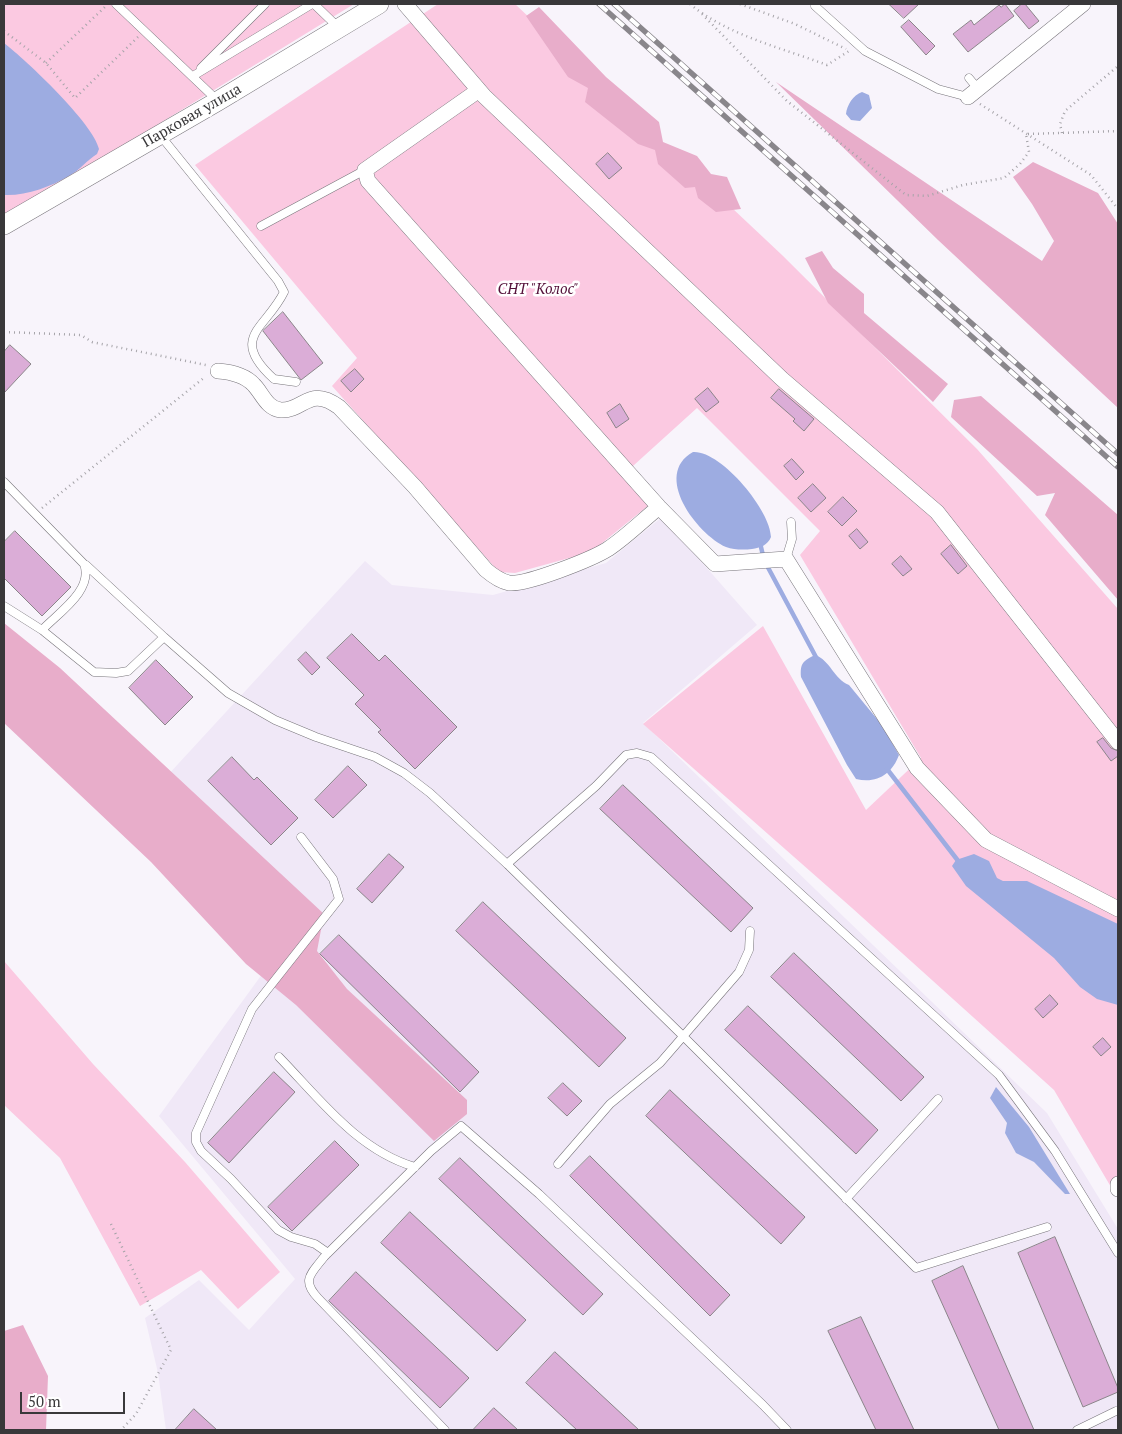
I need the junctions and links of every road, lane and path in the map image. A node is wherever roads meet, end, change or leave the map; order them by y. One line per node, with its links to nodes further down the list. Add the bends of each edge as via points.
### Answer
1 (108, 4): 17 (path)
2 (116, 4): 14 (lane)
3 (265, 4): 19 (lane)
4 (313, 4): 12 (lane); 19 (lane)
5 (379, 4): 12 (street, Парковая улица)
6 (405, 4): 21 (street)
7 (690, 4): 11 (path)
8 (740, 4): 15 (path, via 795,24)
9 (1083, 4): 20 (street)
10 (815, 6): 16 (lane)
11 (702, 14): 15 (path, via 737,31 827,64); 26 (path, via 787,101 906,195 927,196 963,185 1004,178 1029,152)
12 (339, 28): 22 (street, Парковая улица)
13 (4, 31): 17 (path)
14 (145, 31): 17 (path, via 75,98); 19 (lane)
15 (849, 51): 16 (path)
16 (865, 51): 20 (lane, via 938,90)
17 (46, 63)
18 (1118, 66): 24 (path, via 1065,110 1060,124)
19 (193, 76): 22 (lane)
20 (972, 88): 26 (path)
21 (479, 90): 27 (street); 43 (street, via 782,379 937,512)
22 (218, 101): 25 (street, Парковая улица)
23 (1118, 132): 24 (path)
24 (1062, 133): 26 (path)
25 (160, 134): 29 (street, Парковая улица); 33 (lane, via 278,281 284,292 255,331 252,342 264,370 274,379)
26 (1026, 134): 28 (path, via 1091,174)
27 (365, 170): 30 (lane); 35 (street, via 368,181)
28 (1118, 209)
29 (4, 225)
30 (262, 226)
31 (4, 332): 32 (path, via 81,335 92,342 199,362)
32 (218, 371): 35 (street, via 232,372 248,380 274,408 288,409 321,398 339,406 415,487 486,570 508,583 517,583 598,555); 36 (path, via 200,379)
33 (296, 382)
34 (4, 482): 36 (lane)
35 (659, 507): 38 (street, via 715,564)
36 (35, 514): 39 (lane)
37 (791, 522): 38 (lane, via 792,539)
38 (786, 559): 46 (street, via 917,768 986,840)
39 (84, 564): 41 (lane, via 88,573 85,584); 42 (lane)
40 (4, 606): 41 (lane)
41 (42, 630): 42 (lane, via 94,672 128,670)
42 (164, 637): 45 (lane, via 228,694 275,720 375,757 404,773)
43 (1118, 742)
44 (301, 837): 58 (lane, via 333,879 339,899 252,1009 196,1133 196,1142 278,1230 315,1244)
45 (508, 864): 48 (lane); 59 (lane, via 626,755 637,753 651,757 999,1075 1055,1151)
46 (1118, 909)
47 (750, 931): 48 (lane, via 749,950 739,972)
48 (683, 1036): 51 (lane, via 660,1063 610,1104); 55 (lane)
49 (279, 1056): 52 (lane, via 362,1139 384,1155)
50 (938, 1100): 55 (lane)
51 (558, 1164)
52 (415, 1166): 58 (lane); 63 (lane, via 461,1126 539,1194)
53 (1118, 1184): 54 (street)
54 (1118, 1189)
55 (846, 1199): 57 (lane, via 916,1268)
56 (111, 1224): 61 (path, via 171,1350 136,1414)
57 (1047, 1227)
58 (328, 1253): 62 (lane, via 309,1276 311,1290)
59 (1118, 1254)
60 (1116, 1411): 64 (lane)
61 (121, 1430)
62 (445, 1430)
63 (787, 1430)
64 (1076, 1430)

